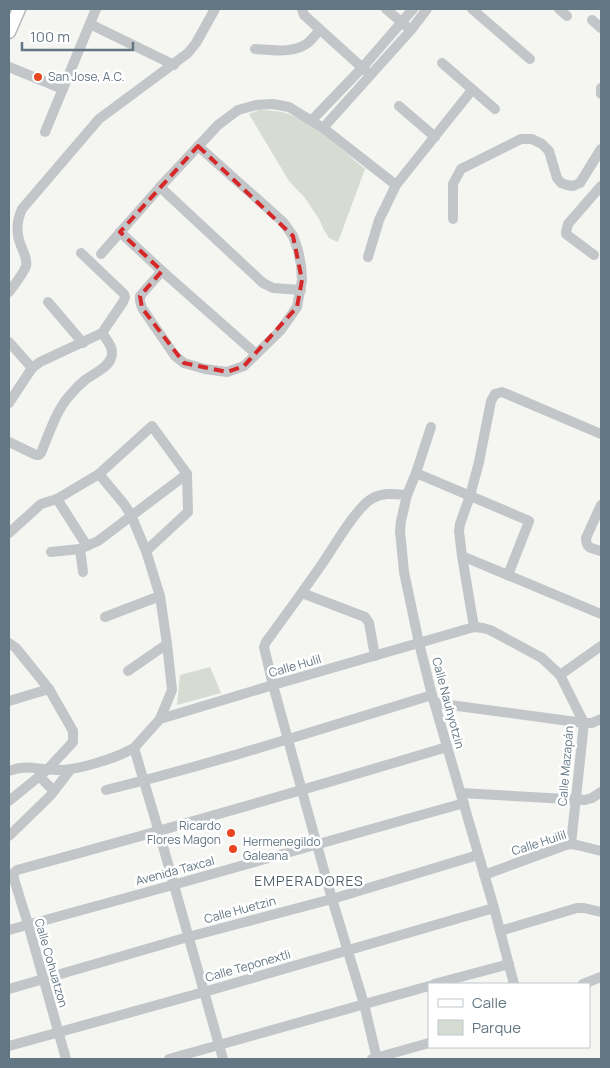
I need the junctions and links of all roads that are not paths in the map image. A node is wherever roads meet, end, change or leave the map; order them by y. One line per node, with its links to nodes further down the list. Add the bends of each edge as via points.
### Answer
1 (19, 9): 17 (main road)
2 (96, 9): 13 (street)
3 (215, 9): 21 (street, via 196,44)
4 (302, 9): 15 (street)
5 (386, 9): 12 (street)
6 (413, 9): 12 (street)
7 (427, 9): 16 (street)
8 (472, 9): 19 (street)
9 (559, 9): 10 (street)
10 (567, 16)
11 (592, 20): 14 (street)
12 (402, 21): 16 (street); 23 (street)
13 (90, 24): 21 (street); 26 (street)
14 (601, 28)
15 (320, 30): 18 (street, via 298,48); 23 (street)
16 (411, 30): 24 (street)
17 (9, 32)
18 (255, 49)
19 (530, 60)
20 (442, 64): 27 (street)
21 (174, 65): 48 (street, via 99,119 22,209 18,236 26,267)
22 (9, 67): 26 (street)
23 (362, 68): 24 (street); 31 (street)
24 (371, 75): 32 (street)
25 (601, 88): 28 (street)
26 (63, 89): 33 (street)
27 (472, 90): 30 (street); 34 (street)
28 (601, 94)
29 (399, 106): 34 (street)
30 (495, 110)
31 (312, 120): 32 (street); 35 (street, via 289,107 256,104 238,110)
32 (323, 128): 37 (street)
33 (45, 132)
34 (435, 137): 37 (street)
35 (198, 146): 39 (street); 47 (street, via 283,222 298,250)
36 (601, 149): 40 (street, via 580,183 567,186 557,178 549,151 532,139 521,139 461,169 453,184)
37 (396, 185): 45 (street, via 379,220)
38 (601, 186): 44 (street, via 568,224 566,232)
39 (160, 187): 41 (street); 47 (street, via 262,283 273,288)
40 (453, 219)
41 (120, 232): 43 (street); 46 (street)
42 (81, 253): 50 (street, via 125,297)
43 (101, 254)
44 (594, 255)
45 (368, 257)
46 (162, 271): 53 (street); 53 (street, via 140,300 142,308 175,356 184,363 227,372 244,366)
47 (301, 290): 53 (street, via 297,307 280,331)
48 (9, 292)
49 (48, 302): 52 (street)
50 (102, 333): 52 (street); 58 (street, via 110,343 111,360 69,395 39,455)
51 (9, 342): 54 (street)
52 (83, 343): 54 (street)
53 (256, 354)
54 (32, 368): 55 (street)
55 (9, 403)
56 (431, 427): 59 (street, Calle Nauhyotzin)
57 (601, 434): 63 (street, via 502,392 495,394)
58 (10, 444)
59 (416, 473): 62 (street, Calle Nauhyotzin); 63 (street)
60 (100, 474): 61 (street, via 152,426); 64 (street); 66 (street)
61 (187, 474): 66 (street); 69 (street, via 188,512)
62 (407, 495): 75 (street, via 382,494 364,504); 81 (street, Calle Nauhyotzin, via 400,531 404,572)
63 (470, 496): 72 (street, via 460,524); 74 (street, via 529,521)
64 (57, 499): 67 (street, via 41,504); 68 (street)
65 (601, 505): 70 (street, via 586,538 589,547)
66 (131, 515): 68 (street, via 98,541); 69 (street)
67 (9, 533)
68 (83, 548): 71 (street); 73 (street)
69 (146, 551): 76 (street)
70 (601, 551)
71 (52, 552)
72 (462, 556): 74 (street); 79 (street)
73 (83, 572)
74 (508, 575): 77 (street)
75 (302, 593): 84 (street, via 364,617 369,623); 87 (street, via 264,647)
76 (160, 596): 78 (street); 82 (street)
77 (601, 614)
78 (105, 617)
79 (474, 627): 81 (street, Calle Hulil); 86 (street, Calle Mazapán, via 490,630 542,658)
80 (9, 643): 88 (street)
81 (419, 643): 84 (street, Calle Hulil); 89 (street, Calle Nauhyotzin)
82 (167, 644): 85 (street); 91 (street, via 172,690)
83 (601, 646): 86 (street)
84 (375, 656): 87 (street, Calle Hulil)
85 (128, 671)
86 (560, 675): 93 (street, Calle Mazapán)
87 (273, 685): 91 (street, Calle Hulil); 94 (street)
88 (49, 689): 90 (street); 99 (street, via 73,731 73,742)
89 (434, 699): 93 (street); 94 (street); 95 (street, Calle Nauhyotzin)
90 (9, 700)
91 (160, 719): 96 (street)
92 (601, 719): 93 (street)
93 (584, 723): 106 (street, Calle Mazapán)
94 (288, 739): 100 (street); 103 (street)
95 (447, 747): 103 (street); 105 (street, Calle Nauhyotzin)
96 (134, 748): 97 (street); 100 (street)
97 (71, 769): 99 (street); 102 (street)
98 (9, 771): 99 (street, via 21,767 38,768)
99 (43, 773): 102 (street); 107 (street)
100 (144, 781): 101 (street); 108 (street)
101 (106, 790)
102 (54, 791): 109 (street)
103 (302, 791): 108 (street); 111 (street)
104 (601, 792): 106 (street, Avenida Taxcal, via 592,798)
105 (463, 798): 106 (street, Avenida Taxcal); 111 (street, Avenida Taxcal); 113 (street, Calle Nauhyotzin)
106 (576, 800): 110 (street, Calle Mazapán)
107 (9, 801)
108 (159, 832): 115 (street); 119 (street, Calle Cohuatzon, via 17,870 13,874 14,879)
109 (9, 836)
110 (571, 844): 112 (street, Calle Huilil); 114 (street, Calle Huilil)
111 (317, 845): 115 (street, Avenida Taxcal); 116 (street)
112 (601, 851)
113 (478, 855): 114 (street, Calle Nauhyotzin); 116 (street, Calle Huetzin)
114 (484, 875): 117 (street, Calle Nauhyotzin)
115 (173, 885): 119 (street, Avenida Taxcal); 122 (street)
116 (332, 899): 122 (street, Calle Huetzin); 123 (street)
117 (494, 908): 121 (street, Calle Nauhyotzin); 123 (street, Calle Teponextli)
118 (601, 912): 121 (street, via 577,908)
119 (28, 924): 120 (street, Avenida Taxcal); 126 (street, Calle Cohuatzon)
120 (9, 930)
121 (500, 931): 124 (street, Calle Nauhyotzin)
122 (188, 937): 126 (street, Calle Huetzin); 132 (street)
123 (348, 950): 132 (street, Calle Teponextli); 133 (street)
124 (509, 964): 127 (street); 128 (street, Calle Nauhyotzin)
125 (601, 977): 129 (street)
126 (43, 979): 131 (street, Calle Huetzin); 134 (street, Calle Cohuatzon)
127 (438, 983)
128 (514, 983)
129 (586, 983)
130 (428, 986): 133 (street)
131 (9, 989)
132 (204, 992): 134 (street, Calle Teponextli); 137 (street)
133 (364, 1004): 137 (street); 141 (street)
134 (58, 1032): 136 (street, Calle Teponextli); 138 (street, Calle Cohuatzon)
135 (428, 1042): 141 (street)
136 (9, 1046)
137 (219, 1046): 139 (street); 140 (street)
138 (66, 1059)
139 (169, 1059)
140 (223, 1059)
141 (375, 1059)

